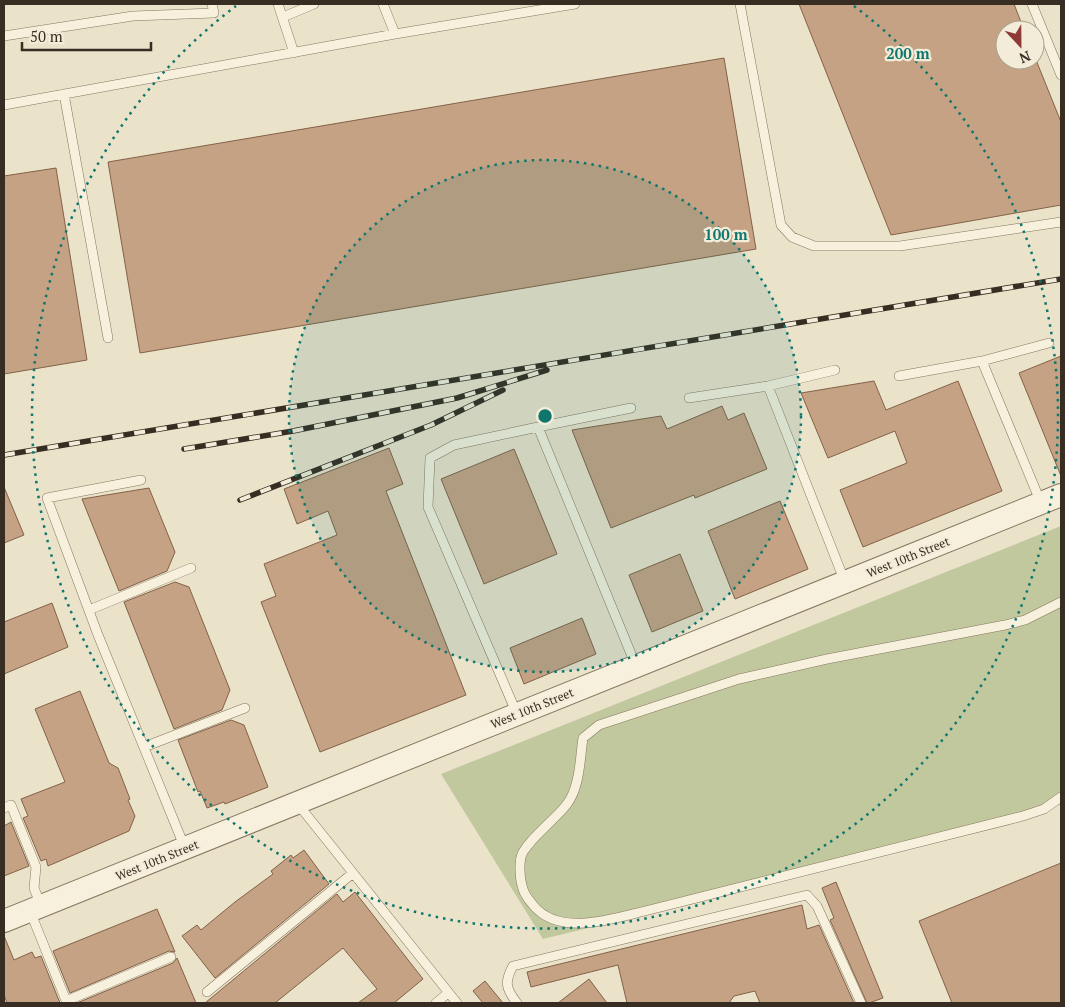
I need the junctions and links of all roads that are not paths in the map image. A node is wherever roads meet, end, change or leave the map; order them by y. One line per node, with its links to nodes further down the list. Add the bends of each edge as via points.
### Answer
1 (212, 4): 10 (lane, via 214,12 133,16)
2 (278, 4): 8 (lane)
3 (314, 4): 8 (lane)
4 (383, 4): 9 (lane)
5 (575, 4): 9 (lane)
6 (740, 4): 15 (lane, via 781,225 792,237 814,246 900,246)
7 (1032, 4): 12 (lane)
8 (283, 17): 11 (lane)
9 (395, 34): 11 (lane)
10 (4, 36)
11 (294, 52): 13 (lane)
12 (1061, 75)
13 (64, 94): 14 (lane); 16 (lane)
14 (4, 105)
15 (1061, 222)
16 (108, 338)
17 (1049, 343): 18 (lane)
18 (982, 361): 20 (lane); 26 (lane)
19 (835, 370): 21 (lane)
20 (899, 376)
21 (768, 386): 22 (lane); 28 (lane)
22 (689, 398)
23 (631, 408): 24 (lane)
24 (538, 427): 31 (lane); 33 (lane, via 454,445 430,458 428,507)
25 (140, 480): 30 (lane, via 47,498)
26 (1051, 499): 28 (street, West 10th Street)
27 (191, 568): 30 (lane)
28 (845, 582): 31 (street, West 10th Street)
29 (1061, 602): 35 (lane, via 1025,620 739,679 599,725 583,738 576,785 568,803 522,854 520,880 525,894 537,910 551,919 566,923 594,922 1023,816 1044,809)
30 (89, 610): 34 (lane)
31 (636, 667): 33 (street, West 10th Street)
32 (245, 708): 34 (lane)
33 (517, 715): 36 (street, West 10th Street)
34 (144, 747): 38 (lane)
35 (1061, 797)
36 (297, 803): 38 (street, West 10th Street); 39 (lane)
37 (4, 808): 40 (lane, via 11,805 36,867)
38 (185, 849): 40 (street, West 10th Street)
39 (353, 873): 43 (lane); 44 (lane)
40 (35, 909): 41 (street, West 10th Street); 45 (lane)
41 (4, 922)
42 (171, 958): 45 (lane)
43 (207, 992)
44 (448, 993): 46 (lane); 47 (lane)
45 (66, 1002)
46 (436, 1003)
47 (456, 1003)
48 (517, 1003): 49 (lane, via 507,987 513,966 807,895 817,906)
49 (861, 1003)

